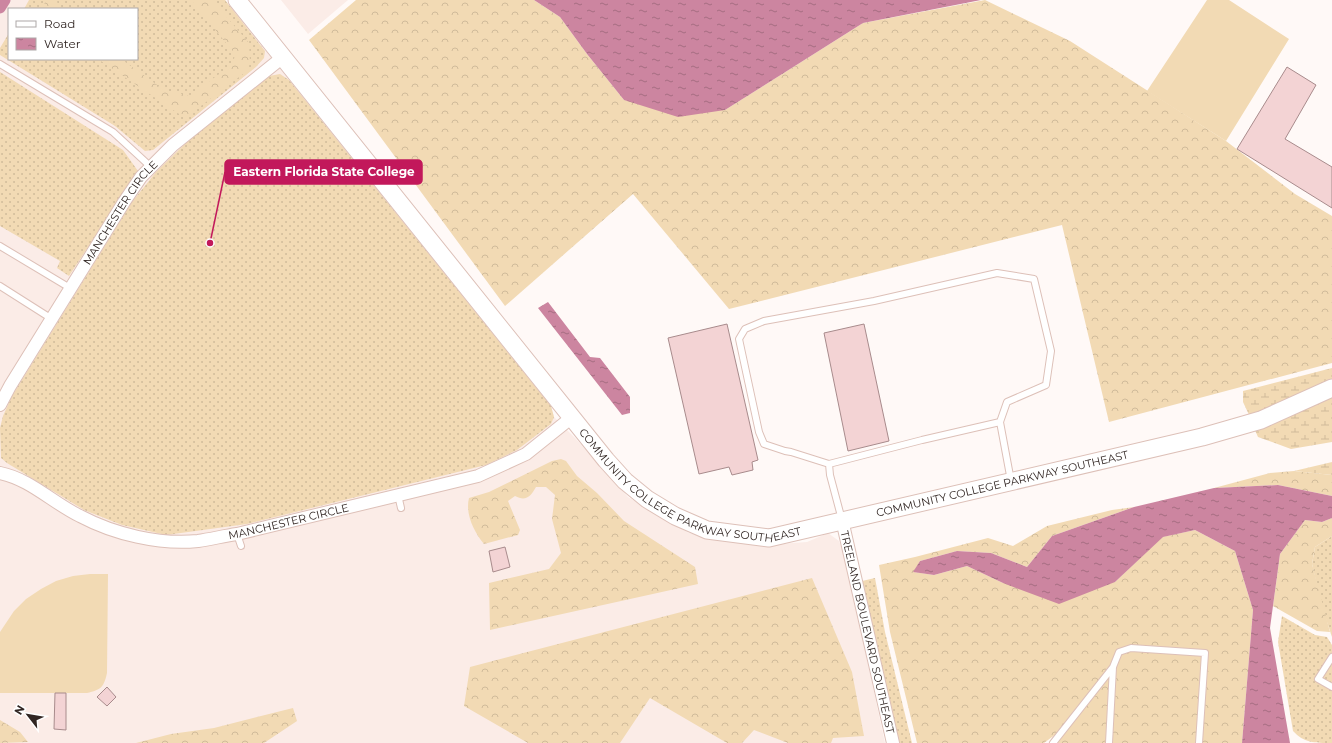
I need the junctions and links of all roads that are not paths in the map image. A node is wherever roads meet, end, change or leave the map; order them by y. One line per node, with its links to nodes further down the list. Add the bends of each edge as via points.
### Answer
1 (237, 0): 2 (street, COMMUNITY COLLEGE PARKWAY SOUTHEAST)
2 (283, 57): 4 (street, MANCHESTER CIRCLE, via 173,145); 11 (street, COMMUNITY COLLEGE PARKWAY SOUTHEAST)
3 (0, 64): 4 (lane, via 113,132)
4 (151, 167): 7 (street, MANCHESTER CIRCLE, via 124,202)
5 (1, 249): 7 (lane)
6 (0, 286): 8 (lane)
7 (70, 288): 8 (street, MANCHESTER CIRCLE)
8 (52, 319): 10 (street, MANCHESTER CIRCLE)
9 (1332, 388): 15 (street, COMMUNITY COLLEGE PARKWAY SOUTHEAST, via 1261,420 1202,437)
10 (0, 405)
11 (571, 418): 16 (street, MANCHESTER CIRCLE, via 526,454 478,476); 18 (street, COMMUNITY COLLEGE PARKWAY SOUTHEAST, via 631,486 669,512 707,530 769,538)
12 (1000, 422): 13 (lane); 13 (lane, via 1007,402 1046,385 1051,351 1034,279 997,273 874,301 764,321 745,329 739,339 764,444); 15 (lane)
13 (829, 464): 18 (lane)
14 (0, 473): 19 (street, MANCHESTER CIRCLE, via 18,478 80,516 119,533 166,542 197,541)
15 (1011, 481): 18 (street, COMMUNITY COLLEGE PARKWAY SOUTHEAST)
16 (398, 496): 17 (lane); 19 (street, MANCHESTER CIRCLE)
17 (402, 508)
18 (842, 520): 24 (street, TREELAND BOULEVARD SOUTHEAST)
19 (237, 534): 20 (lane)
20 (241, 546)
21 (1332, 657): 23 (lane, via 1318,679)
22 (1113, 667): 25 (lane); 26 (lane); 27 (lane, via 1119,652 1130,648 1205,653)
23 (1332, 687)
24 (893, 743)
25 (1053, 743)
26 (1109, 743)
27 (1199, 743)

